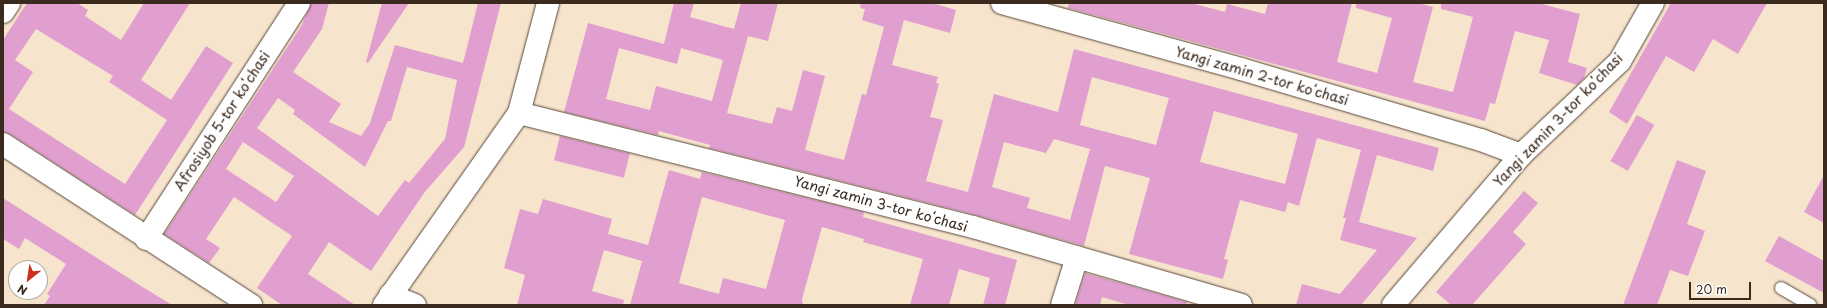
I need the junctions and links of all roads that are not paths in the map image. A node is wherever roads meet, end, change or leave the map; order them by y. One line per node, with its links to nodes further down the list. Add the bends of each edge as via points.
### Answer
1 (9, 3): 6 (street)
2 (299, 3): 10 (street, Afrosiyob 5-tor koʻchasi)
3 (548, 3): 7 (street)
4 (1002, 3): 9 (street, Yangi zamin 2-tor koʻchasi, via 1271,78 1481,140)
5 (1653, 3): 9 (street, Yangi zamin 3-tor koʻchasi, via 1620,61)
6 (3, 12)
7 (519, 113): 11 (street, Yangi zamin 3-tor koʻchasi, via 755,171); 13 (street)
8 (3, 144): 10 (street)
9 (1521, 155): 18 (street, Yangi zamin 3-tor koʻchasi)
10 (146, 239): 14 (street)
11 (1077, 257): 16 (street); 17 (street, Yangi zamin 3-tor koʻchasi)
12 (1781, 288): 19 (lane)
13 (387, 300): 15 (street)
14 (251, 305)
15 (416, 305)
16 (1062, 305)
17 (1241, 305)
18 (1393, 305)
19 (1811, 305)

